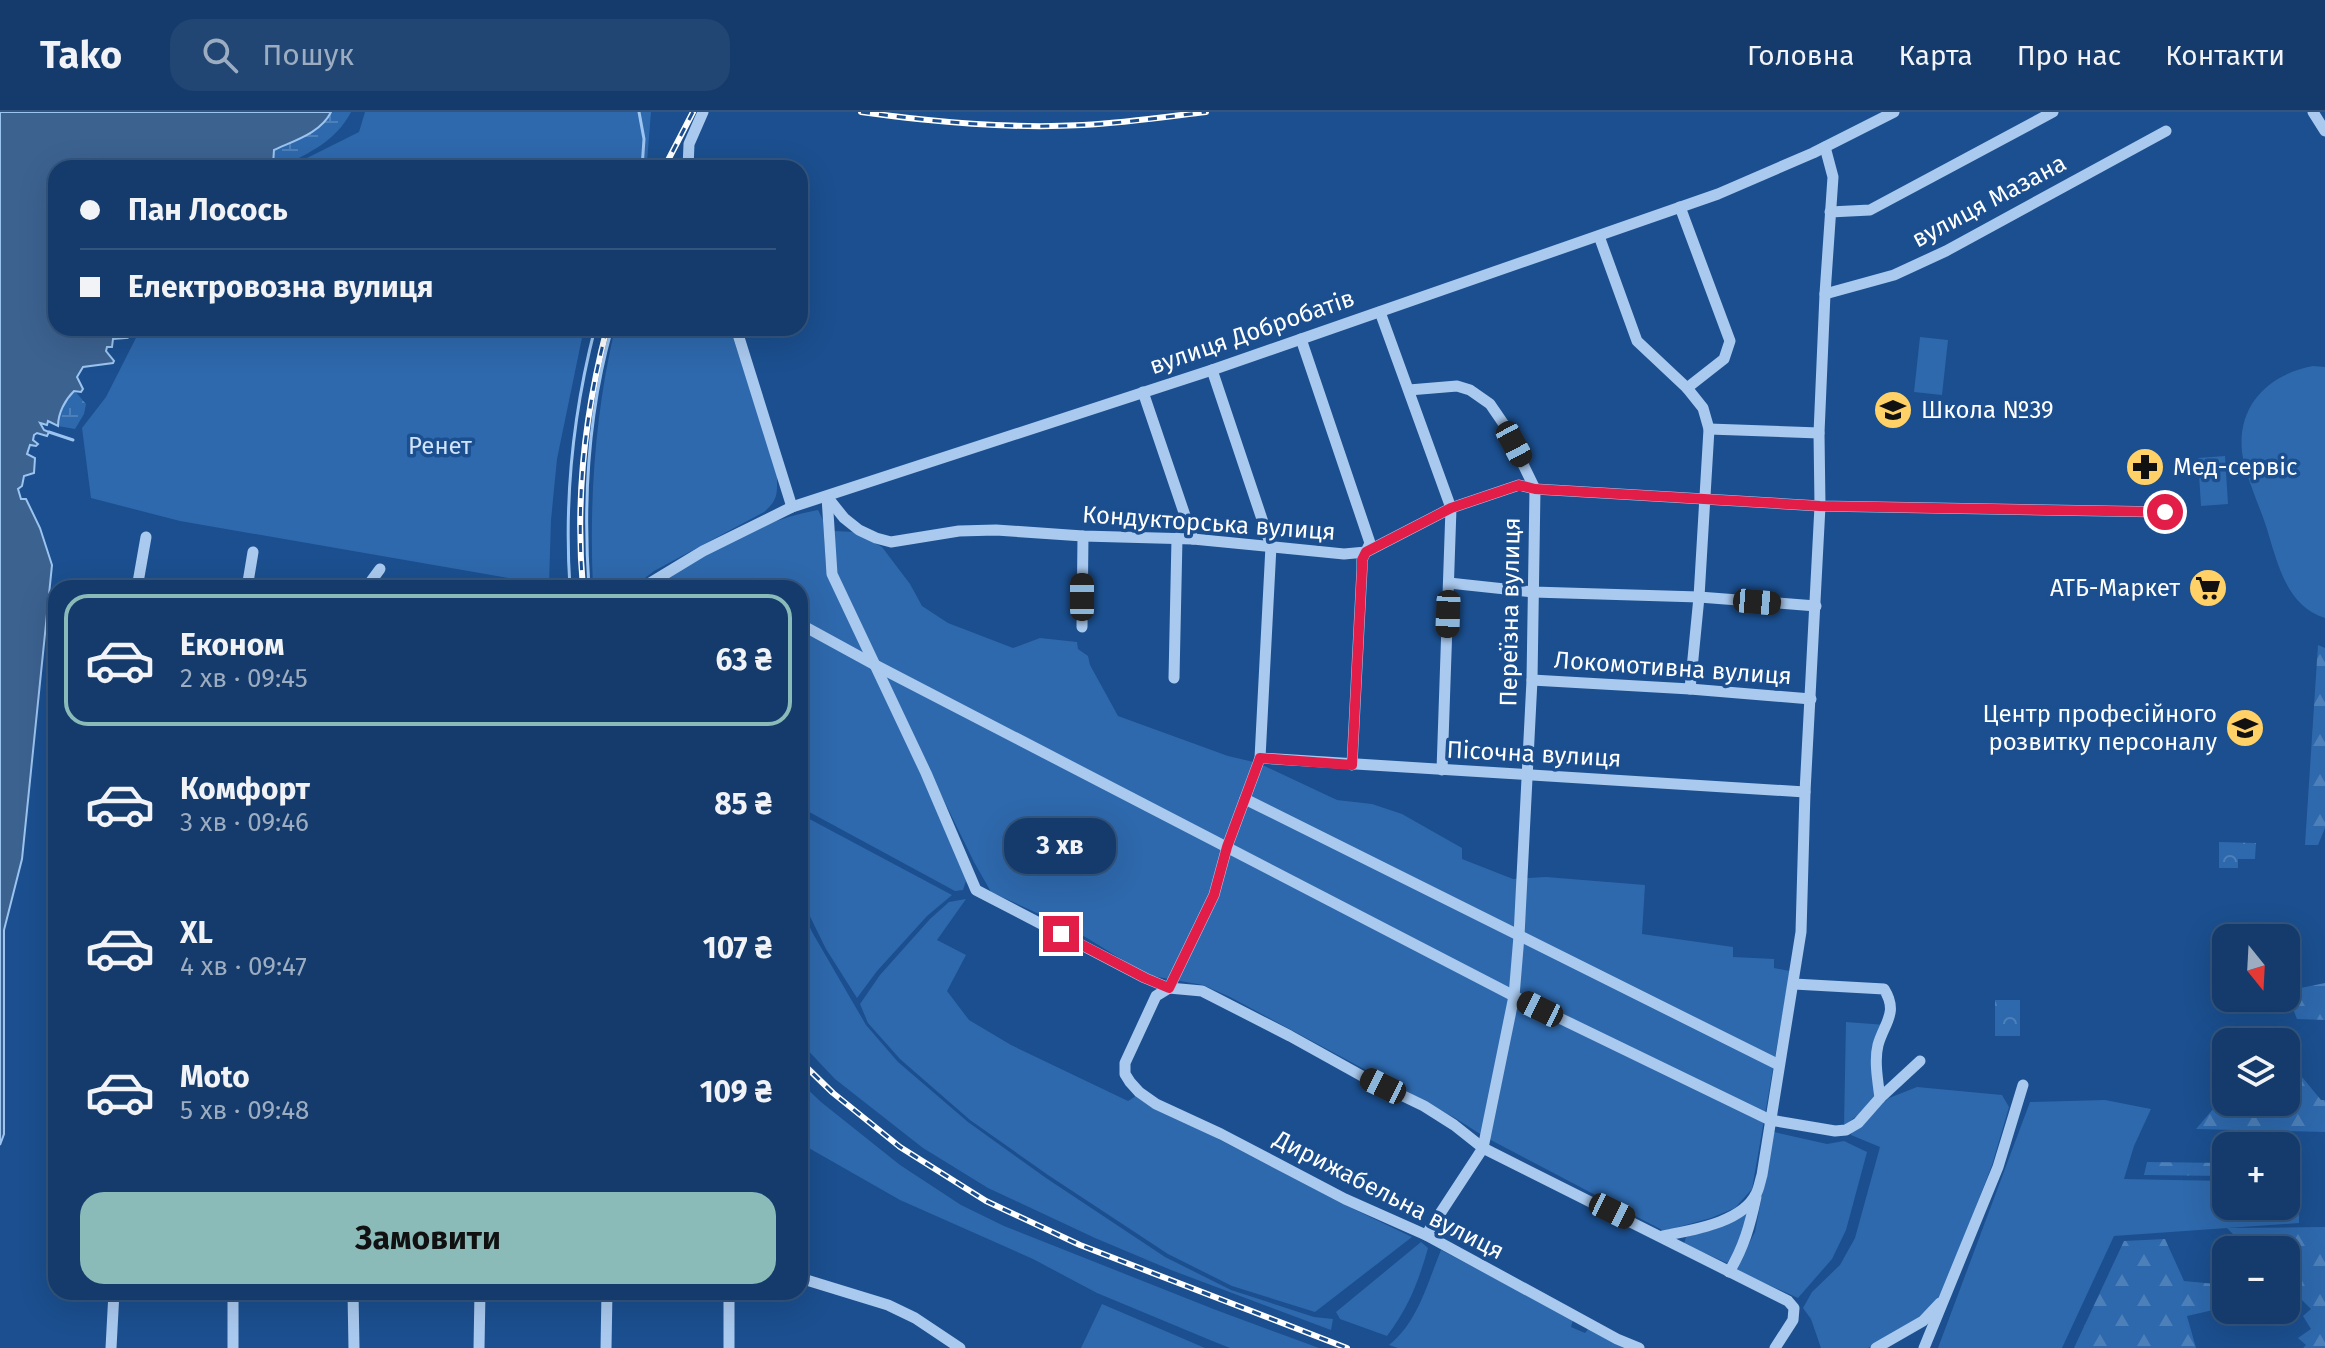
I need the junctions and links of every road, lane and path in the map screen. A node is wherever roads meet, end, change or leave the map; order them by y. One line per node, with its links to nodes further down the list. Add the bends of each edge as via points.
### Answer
1 (703, 112): 8 (street, via 689,144)
2 (1894, 112): 7 (street, вулиця Добробатів)
3 (2053, 112): 10 (street, via 1870,210)
4 (2313, 112): 6 (street)
5 (2166, 131): 12 (street, вулиця Мазана, via 1933,257 1894,275)
6 (2325, 131)
7 (1825, 147): 9 (street, вулиця Добробатів); 10 (street, via 1833,177)
8 (688, 160)
9 (1680, 207): 11 (street, вулиця Добробатів); 17 (street, via 1730,341 1724,359)
10 (1830, 212): 12 (street)
11 (1599, 236): 13 (street, вулиця Добробатів); 17 (street, via 1637,341)
12 (1825, 294): 21 (street)
13 (1380, 312): 15 (street, вулиця Добробатів); 18 (street)
14 (739, 336): 26 (street)
15 (1301, 339): 16 (street, вулиця Добробатів); 35 (street, via 1368,534)
16 (1212, 370): 19 (street, вулиця Добробатів); 33 (street)
17 (1687, 388): 20 (street, via 1703,408)
18 (1409, 390): 22 (street, Переїзна вулиця, via 1457,386 1490,404); 27 (street)
19 (1143, 392): 23 (street, вулиця Добробатів); 32 (street)
20 (1709, 429): 21 (street); 24 (street)
21 (1819, 433): 25 (street)
22 (1535, 489): 24 (street, Кондукторська вулиця); 27 (street, Кондукторська вулиця, via 1519,485); 43 (street, Переїзна вулиця)
23 (827, 497): 26 (street, вулиця Добробатів); 29 (street, Кондукторська вулиця, via 859,530 891,542 959,531); 48 (street, via 832,574)
24 (1704, 498): 25 (street, Кондукторська вулиця); 44 (street)
25 (1820, 506): 28 (street, Кондукторська вулиця); 45 (street)
26 (792, 507): 37 (street, вулиця Добробатів)
27 (1451, 508): 35 (street, Кондукторська вулиця); 42 (street)
28 (2165, 512)
29 (1083, 536): 31 (street, Кондукторська вулиця); 46 (street)
30 (146, 537): 38 (street)
31 (1177, 538): 32 (street, Кондукторська вулиця); 49 (street)
32 (1193, 539): 33 (street, Кондукторська вулиця)
33 (1271, 546): 35 (street, Кондукторська вулиця); 53 (street)
34 (253, 552): 39 (street)
35 (1366, 552): 54 (street)
36 (380, 569): 40 (street)
37 (657, 578): 41 (street, вулиця Добробатів)
38 (138, 580)
39 (248, 580)
40 (372, 580)
41 (654, 580)
42 (1449, 583): 43 (street); 55 (street)
43 (1533, 592): 44 (street); 50 (street, Переїзна вулиця)
44 (1699, 597): 45 (street); 51 (street)
45 (1816, 606): 52 (street)
46 (1082, 627)
47 (808, 628): 48 (street)
48 (875, 665): 59 (street); 62 (street, via 976,890)
49 (1174, 678)
50 (1532, 680): 51 (street, Локомотивна вулиця); 56 (street, Переїзна вулиця)
51 (1690, 689): 52 (street, Локомотивна вулиця)
52 (1811, 699): 57 (street)
53 (1260, 758): 54 (street, Пісочна вулиця); 58 (street)
54 (1352, 765): 55 (street, Пісочна вулиця)
55 (1442, 770): 56 (street, Пісочна вулиця)
56 (1526, 775): 57 (street, Пісочна вулиця); 60 (street, Переїзна вулиця)
57 (1805, 792): 61 (street, via 1801,932)
58 (1245, 799): 59 (street); 60 (street)
59 (1227, 847): 62 (street, via 1214,895); 63 (street)
60 (1519, 936): 63 (street, Переїзна вулиця); 65 (street)
61 (1794, 984): 65 (street); 67 (street, via 1884,989 1891,1005 1878,1046)
62 (1169, 988): 69 (street, via 1202,991 1424,1106); 71 (street, Дирижабельна вулиця, via 1156,996 1125,1063 1125,1074 1139,1092)
63 (1514, 996): 68 (street); 69 (street, Переїзна вулиця)
64 (1920, 1061): 67 (street)
65 (1779, 1065): 68 (street)
66 (2023, 1085): 75 (street, via 1998,1167)
67 (1880, 1098): 68 (street, via 1846,1130)
68 (1770, 1120): 70 (street)
69 (1483, 1148): 71 (street); 72 (street)
70 (1756, 1196): 72 (street, via 1738,1214); 73 (street, via 1744,1244)
71 (1426, 1235): 89 (street, Дирижабельна вулиця)
72 (1663, 1236): 73 (street)
73 (1729, 1272): 90 (street, via 1794,1308 1793,1320)
74 (808, 1280): 88 (street, via 888,1305)
75 (1946, 1297): 91 (street, via 1923,1321); 92 (street)
76 (114, 1300): 82 (street)
77 (233, 1300): 83 (street)
78 (353, 1300): 84 (street)
79 (480, 1300): 85 (street)
80 (607, 1300): 86 (street)
81 (729, 1300): 87 (street)
82 (111, 1348)
83 (233, 1348)
84 (354, 1348)
85 (479, 1348)
86 (606, 1348)
87 (729, 1348)
88 (960, 1348)
89 (1639, 1348)
90 (1775, 1348)
91 (1876, 1348)
92 (1924, 1348)

